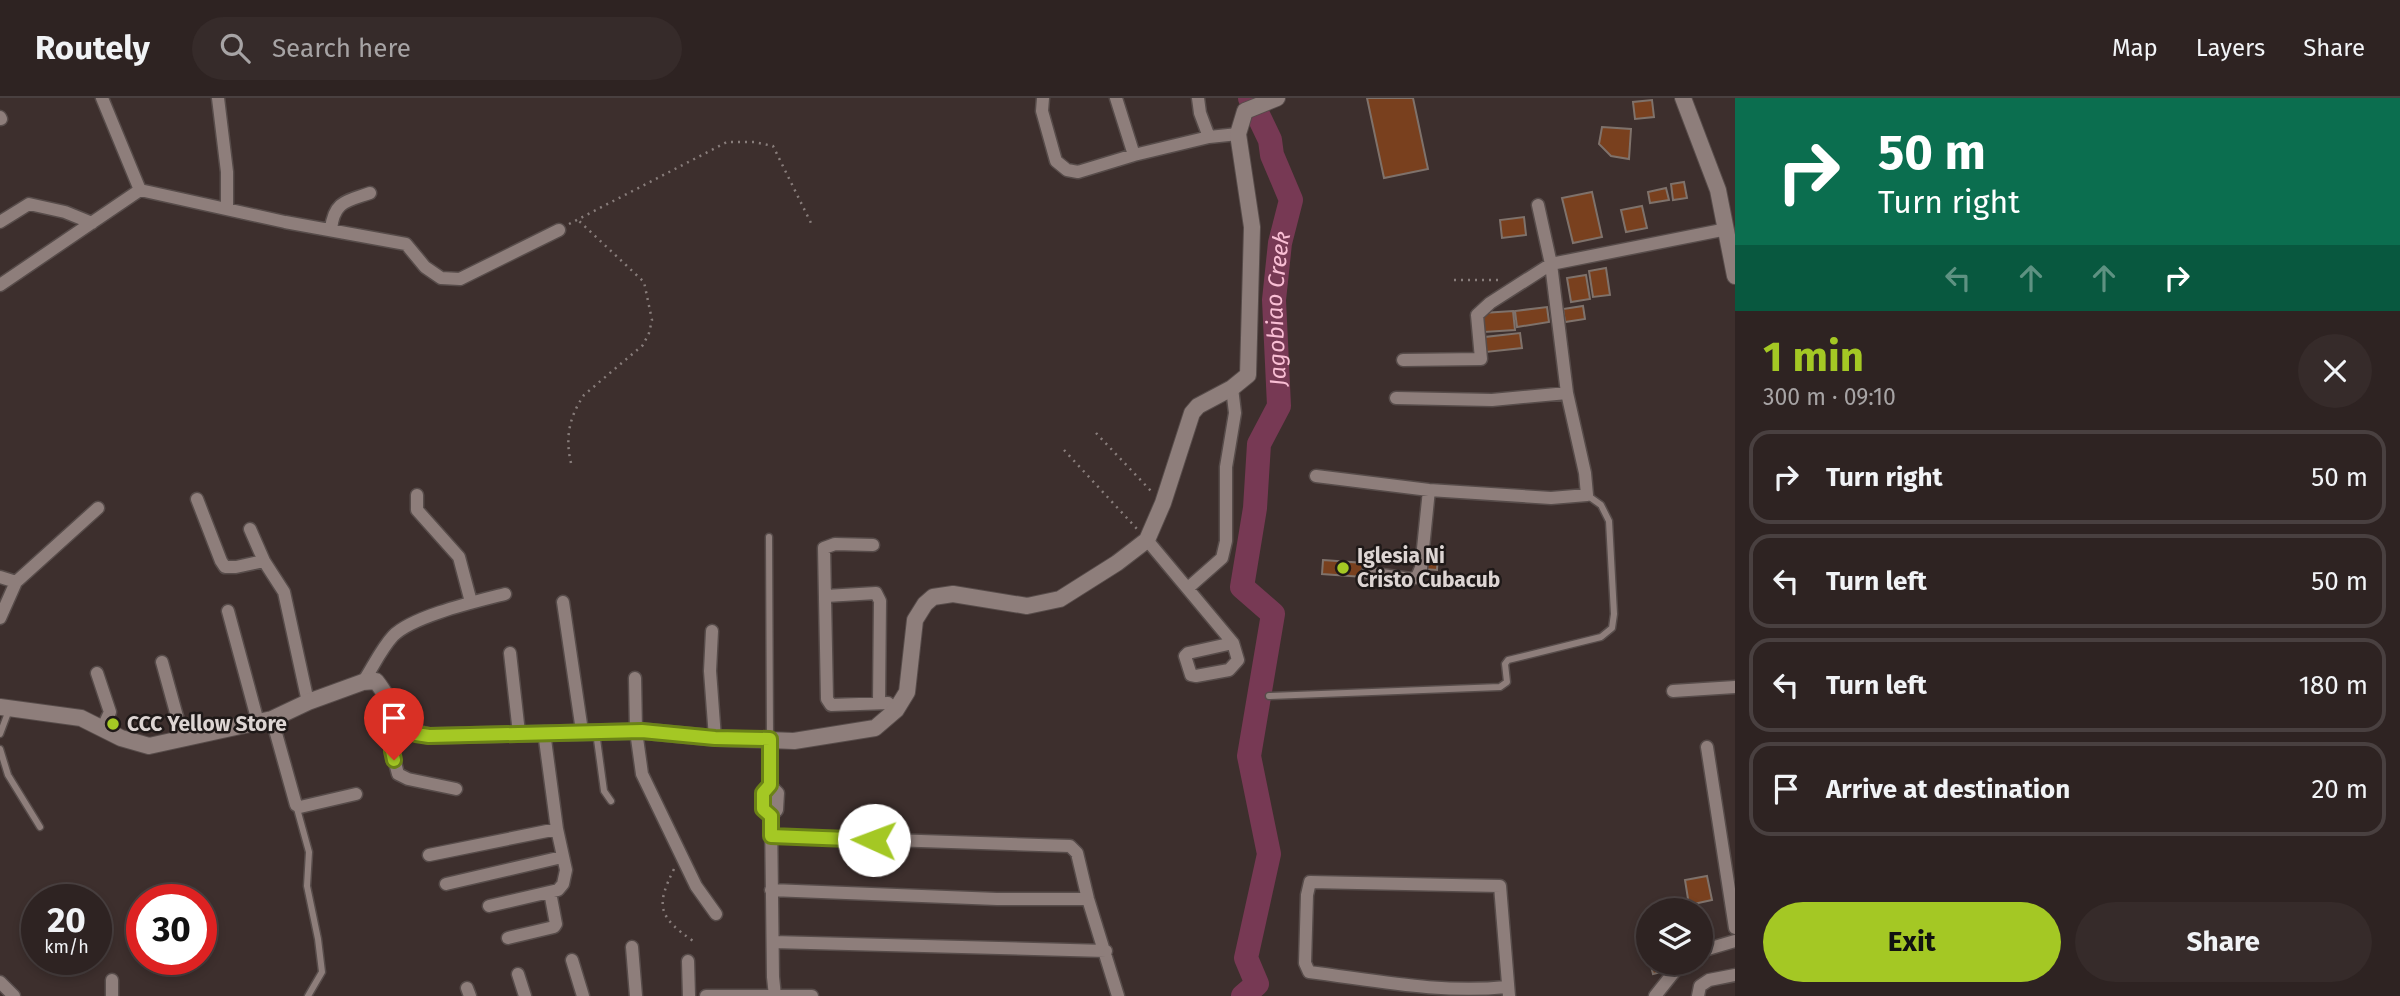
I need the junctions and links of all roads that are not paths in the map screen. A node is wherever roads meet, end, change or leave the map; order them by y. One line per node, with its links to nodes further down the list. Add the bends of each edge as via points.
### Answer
1 (102, 98): 11 (street)
2 (218, 98): 14 (street)
3 (1043, 98): 10 (street, via 1042,111 1056,161 1067,170 1078,172)
4 (1116, 98): 10 (street)
5 (1198, 98): 9 (street)
6 (1277, 98): 8 (street, via 1253,108)
7 (1683, 98): 18 (street, via 1718,190)
8 (1238, 134): 9 (street); 24 (street, via 1252,227 1250,359 1248,375)
9 (1209, 137): 10 (street)
10 (1134, 155)
11 (140, 190): 14 (street); 16 (street)
12 (370, 193): 17 (street, via 337,207)
13 (1538, 205): 20 (street)
14 (227, 208): 17 (street)
15 (0, 222): 16 (street, via 29,204)
16 (92, 223): 22 (street)
17 (331, 229): 19 (street, via 407,244 425,267 441,278 460,279)
18 (1727, 229): 20 (street); 21 (street)
19 (559, 230)
20 (1551, 264): 23 (street, via 1477,315 1480,359); 25 (street)
21 (1735, 276)
22 (0, 285)
23 (1403, 360)
24 (1232, 388): 35 (street, via 1192,413); 41 (street, via 1235,414 1226,467 1226,541 1222,558)
25 (1567, 393): 26 (street, via 1492,400); 30 (street)
26 (1396, 398)
27 (1317, 476): 28 (street)
28 (1429, 490): 30 (street, via 1551,498); 38 (street, via 1417,577)
29 (417, 495): 44 (street, via 417,510 458,557)
30 (1587, 495): 57 (lane, via 1601,505 1609,521 1614,614 1612,628 1601,637 1508,660 1507,682 1500,687)
31 (197, 499): 37 (street, via 225,567)
32 (98, 508): 40 (street)
33 (250, 529): 37 (street)
34 (769, 537): 72 (lane)
35 (1147, 540): 41 (street); 61 (street, via 1060,599 1027,606 953,594 933,597 915,620 907,692)
36 (873, 545): 43 (street, via 824,548)
37 (264, 561): 58 (street, via 284,592)
38 (1367, 573)
39 (0, 577): 40 (street)
40 (16, 582): 47 (street)
41 (1188, 588): 49 (street)
42 (505, 594): 44 (street)
43 (826, 596): 59 (street, via 827,699 831,705); 59 (street, via 876,593 880,601)
44 (471, 602): 54 (street, via 397,632)
45 (563, 602): 65 (street)
46 (228, 611): 62 (street)
47 (0, 618)
48 (712, 631): 71 (street)
49 (1233, 643)
50 (510, 653): 67 (street)
51 (162, 662): 70 (street)
52 (97, 673): 63 (street, via 110,712)
53 (635, 678): 66 (street)
54 (363, 682): 58 (street); 64 (street, via 376,681)
55 (1735, 687): 56 (street)
56 (1673, 691)
57 (1269, 696)
58 (308, 702): 62 (street)
59 (879, 702): 61 (street)
60 (5, 708): 63 (street, via 81,718); 69 (lane)
61 (896, 710): 72 (street, via 876,728 794,741)
62 (265, 720): 70 (street); 78 (street)
63 (103, 727): 70 (street, via 149,746)
64 (407, 727): 67 (street, via 429,736); 75 (street, via 392,751 398,774)
65 (589, 731): 66 (street); 68 (street); 77 (lane, via 604,791)
66 (636, 731): 71 (street); 89 (street, via 642,774 696,886)
67 (519, 733): 68 (street)
68 (544, 733): 80 (street)
69 (0, 734)
70 (183, 738)
71 (715, 738): 72 (street)
72 (770, 739): 81 (street, via 770,785 763,793 763,809 771,816)
73 (1707, 747): 90 (street)
74 (0, 749): 79 (lane, via 8,775)
75 (456, 789)
76 (356, 794): 78 (street, via 300,807)
77 (611, 801)
78 (296, 804): 107 (lane, via 309,852 307,886 322,972)
79 (40, 827)
80 (557, 828): 82 (street); 83 (street)
81 (771, 836): 85 (street); 87 (street, via 1070,846 1077,853)
82 (429, 855)
83 (562, 857): 84 (street); 86 (street, via 566,870 563,884)
84 (446, 884)
85 (771, 890): 87 (street); 93 (street)
86 (550, 892): 88 (street); 91 (street, via 554,927)
87 (1088, 899): 96 (street)
88 (489, 906)
89 (716, 914)
90 (1735, 928)
91 (508, 938)
92 (1735, 941): 95 (street)
93 (773, 942): 96 (street); 113 (street)
94 (632, 947): 110 (street)
95 (1713, 947)
96 (1106, 951): 115 (street)
97 (572, 960): 109 (street)
98 (688, 961): 111 (street)
99 (518, 974): 108 (street)
100 (1672, 975): 116 (street)
101 (1735, 975): 117 (street, via 1709,980 1700,986)
102 (112, 980): 106 (street)
103 (0, 982): 105 (street)
104 (1508, 991): 104 (street, via 1309,972 1305,963 1310,882 1500,886)
105 (13, 996)
106 (112, 996)
107 (309, 996)
108 (525, 996)
109 (583, 996)
110 (636, 996)
111 (689, 996)
112 (706, 996): 113 (street)
113 (775, 996): 114 (street)
114 (812, 996)
115 (1118, 996)
116 (1655, 996)
117 (1698, 996)

